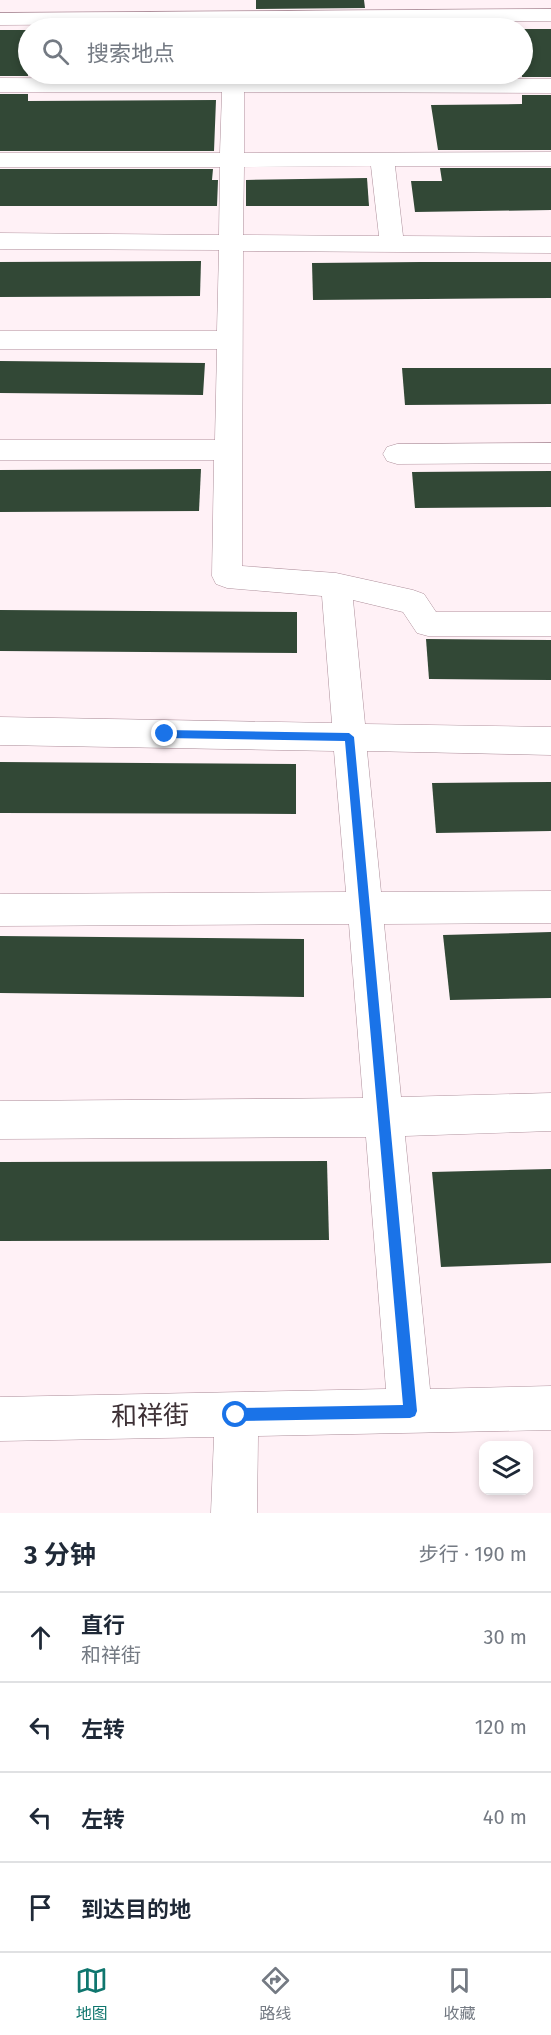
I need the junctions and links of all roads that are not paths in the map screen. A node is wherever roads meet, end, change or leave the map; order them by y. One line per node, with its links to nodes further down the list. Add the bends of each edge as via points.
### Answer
1 (407, 15): 2 (street); 3 (street)
2 (551, 15)
3 (342, 18)
4 (0, 19): 5 (street)
5 (18, 19)
6 (39, 84): 9 (street)
7 (233, 84): 11 (street)
8 (508, 84): 10 (street)
9 (0, 85)
10 (551, 86)
11 (232, 158): 12 (street); 14 (street); 16 (street)
12 (382, 158): 13 (street); 17 (street)
13 (551, 159)
14 (0, 160)
15 (0, 241): 16 (street)
16 (231, 243): 17 (street); 20 (street)
17 (392, 244): 18 (street)
18 (551, 245)
19 (0, 340): 20 (street)
20 (230, 340): 22 (street)
21 (0, 450): 22 (street)
22 (229, 450): 25 (street, via 227,576)
23 (551, 453): 24 (street)
24 (396, 454)
25 (336, 585): 26 (street, via 413,602 428,624); 28 (street)
26 (551, 624)
27 (0, 731): 28 (street)
28 (349, 737): 29 (street); 30 (street)
29 (551, 741)
30 (365, 908): 31 (street); 32 (street); 34 (street)
31 (551, 908)
32 (0, 910)
33 (551, 1112): 34 (street)
34 (384, 1118): 35 (street); 37 (street)
35 (0, 1120)
36 (551, 1408): 37 (street, 和祥街)
37 (410, 1411): 38 (street, 和祥街)
38 (236, 1415): 39 (street, 和祥街); 40 (street)
39 (0, 1419)
40 (234, 1513)

